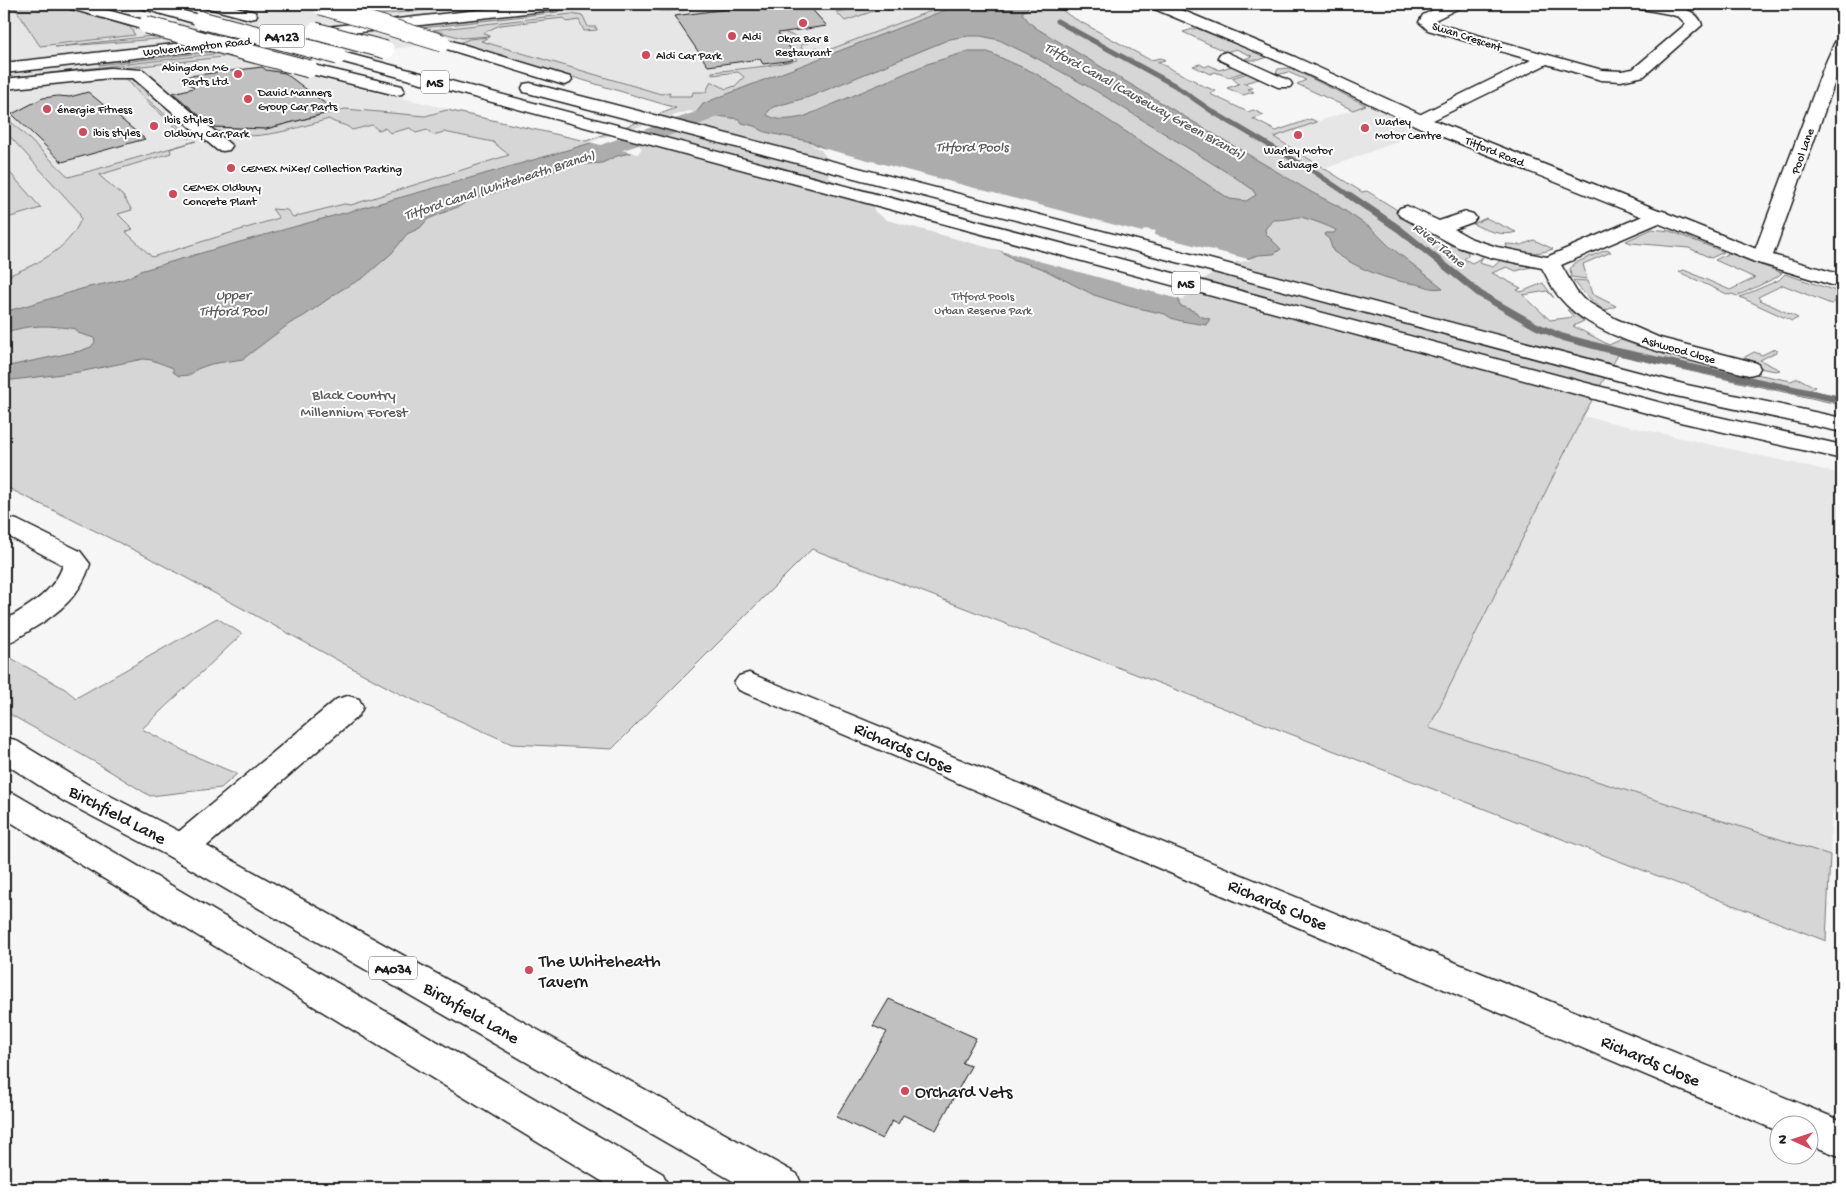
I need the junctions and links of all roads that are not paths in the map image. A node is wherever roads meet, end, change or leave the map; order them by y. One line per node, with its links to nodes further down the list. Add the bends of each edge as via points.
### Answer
1 (69, 4): 21 (main road, M5, bridge)
2 (142, 4): 26 (main road, M5, bridge)
3 (209, 4): 11 (main road, M5, bridge)
4 (496, 4): 13 (main road, Wolverhampton Road / A4123)
5 (569, 4): 16 (main road, Wolverhampton Road / A4123)
6 (1155, 4): 14 (main road, Titford Road)
7 (1456, 4): 15 (main road, Swan Crescent, via 1428,18 1427,22 1432,27)
8 (1636, 4): 15 (main road, Swan Crescent, via 1684,14 1693,20 1694,25 1638,73 1601,75)
9 (318, 5): 24 (main road, M5, bridge, via 654,107)
10 (1842, 44): 31 (main road, Pool Lane)
11 (405, 55)
12 (1226, 57): 17 (main road)
13 (4, 60)
14 (1288, 60): 17 (main road); 23 (main road, Titford Road)
15 (1543, 60): 23 (main road)
16 (4, 68)
17 (1253, 69): 19 (main road)
18 (4, 84): 25 (main road, Wolverhampton Road, via 137,73)
19 (1284, 84)
20 (519, 85): 24 (main road, M5)
21 (415, 95)
22 (472, 109): 26 (main road, M5, via 606,140)
23 (1421, 121): 28 (main road, Titford Road)
24 (690, 129): 37 (main road, M5, via 1684,391)
25 (222, 146)
26 (676, 148): 38 (main road, M5, via 1678,415)
27 (1407, 212): 30 (main road)
28 (1659, 216): 31 (main road, Titford Road); 32 (main road)
29 (1466, 218): 30 (main road)
30 (1436, 229): 32 (main road, via 1493,252)
31 (1762, 258): 33 (main road, Titford Road)
32 (1549, 262): 35 (main road, Ashwood Close, via 1568,295 1590,313 1644,340)
33 (1842, 282)
34 (1699, 332): 35 (main road)
35 (1696, 355): 36 (main road, Ashwood Close)
36 (1749, 368)
37 (1842, 425)
38 (1842, 452)
39 (8, 526): 40 (main road, via 70,557 76,564 66,590)
40 (4, 634)
41 (749, 682): 46 (main road, Richards Close)
42 (348, 707): 45 (main road)
43 (4, 748): 45 (main road, Birchfield Lane / A4034, via 76,793)
44 (4, 803): 49 (main road)
45 (182, 848): 50 (main road, Birchfield Lane / A4034)
46 (1782, 1114)
47 (1818, 1129): 48 (main road, Richards Close)
48 (1842, 1139)
49 (649, 1188)
50 (783, 1188)

